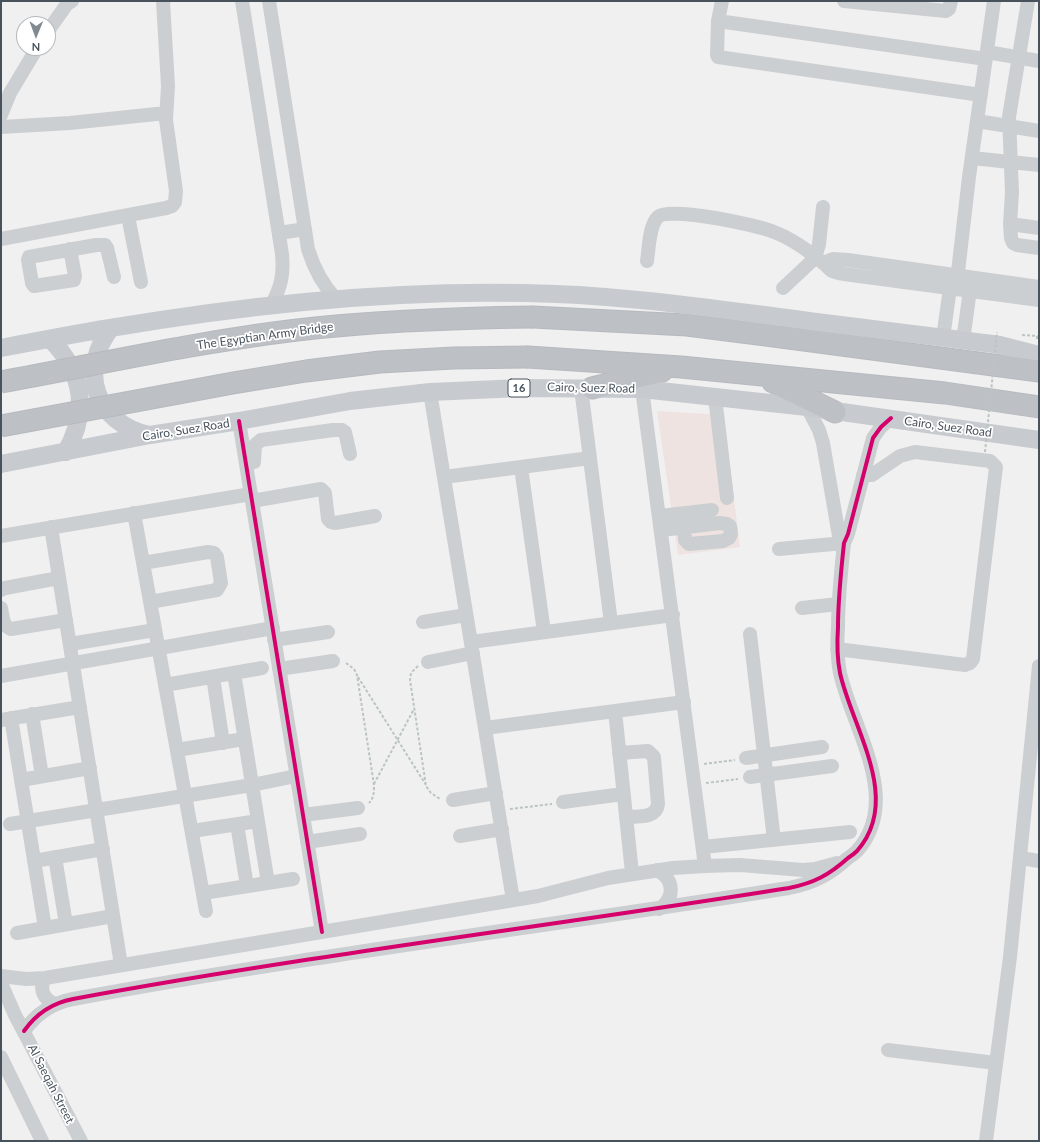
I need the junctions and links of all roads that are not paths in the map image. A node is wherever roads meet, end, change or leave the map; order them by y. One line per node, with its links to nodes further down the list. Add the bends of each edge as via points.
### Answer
1 (72, 1): 10 (street, via 66,4)
2 (163, 1): 17 (street, via 168,86)
3 (242, 1): 32 (street)
4 (269, 1): 30 (street)
5 (722, 1): 11 (street)
6 (844, 1): 7 (street, via 946,11)
7 (951, 1)
8 (994, 1): 12 (street)
9 (1028, 1): 14 (street)
10 (56, 20)
11 (718, 21): 12 (street); 16 (street, via 718,57)
12 (986, 55): 14 (street); 16 (street)
13 (32, 56): 18 (street, via 10,93)
14 (1019, 57): 15 (street); 20 (street)
15 (1039, 61)
16 (981, 95): 19 (street)
17 (166, 113): 21 (street); 27 (street, via 175,202 166,208)
18 (1, 115)
19 (977, 121): 20 (street); 23 (street)
20 (1009, 126): 22 (street); 24 (street)
21 (1, 127)
22 (1039, 131)
23 (972, 158): 24 (street); 39 (street)
24 (1011, 162): 25 (street); 28 (street)
25 (1039, 165)
26 (823, 208): 35 (street)
27 (128, 216): 31 (street); 38 (street)
28 (1010, 224): 29 (street); 34 (street, via 1013,243)
29 (1039, 228)
30 (305, 229): 32 (street); 42 (street, via 312,263 326,288)
31 (53, 230): 33 (street); 37 (street, via 64,250 105,245)
32 (279, 233): 44 (street, via 282,281)
33 (1, 239)
34 (1039, 248)
35 (819, 260): 36 (street, via 774,232 736,222 684,213 667,213 657,217 653,226); 39 (street, via 848,260); 41 (street)
36 (647, 261)
37 (114, 277)
38 (141, 282)
39 (958, 286): 40 (street); 43 (street); 46 (street); 48 (street)
40 (1039, 287)
41 (783, 288)
42 (336, 299): 44 (main road); 46 (main road, via 457,293 590,295)
43 (1039, 300)
44 (271, 306): 45 (main road)
45 (111, 328): 47 (main road); 65 (main road, via 95,358 95,382 102,404 118,421 138,432)
46 (943, 338): 48 (main road)
47 (50, 339): 49 (main road); 67 (main road, via 72,368 79,392 80,405 76,429)
48 (963, 340): 50 (main road, via 1000,345)
49 (1, 348)
50 (1039, 355)
51 (681, 367): 53 (highway, Cairo, Suez Road / 16); 55 (highway, 16); 64 (highway, Cairo, Suez Road / 16, bridge, via 528,357 380,362 233,383)
52 (1039, 372): 54 (highway, The Egyptian Army Bridge, bridge, via 687,325 532,317 414,320 296,330)
53 (759, 375): 60 (highway, Cairo, Suez Road / 16, via 945,393); 61 (highway, 16)
54 (1, 382)
55 (587, 388): 56 (main road, Cairo, Suez Road / 16); 57 (main road, Cairo, Suez Road / 16); 69 (street)
56 (642, 389): 58 (main road, Cairo, Suez Road / 16); 80 (street)
57 (430, 392): 63 (main road, Cairo, Suez Road / 16, via 350,401); 74 (street)
58 (715, 396): 59 (main road, Cairo, Suez Road / 16); 76 (street)
59 (807, 407): 61 (main road, Cairo, Suez Road / 16); 84 (street, via 823,443 839,536)
60 (1039, 407)
61 (835, 412): 62 (main road, Cairo, Suez Road / 16)
62 (891, 418): 66 (main road, Cairo, Suez Road / 16); 73 (street, via 873,438)
63 (239, 421): 65 (main road, Cairo, Suez Road / 16); 71 (street)
64 (1, 426)
65 (150, 435): 67 (main road, Cairo, Suez Road / 16)
66 (1039, 440)
67 (66, 452): 70 (main road, Cairo, Suez Road / 16)
68 (350, 454): 71 (street, via 345,432 338,429 261,440 255,445 254,462)
69 (590, 458): 72 (street); 97 (street)
70 (1, 464)
71 (246, 464): 75 (street)
72 (521, 467): 74 (street); 100 (street)
73 (863, 475): 84 (street); 106 (street, via 872,475 900,456 915,452 990,461 996,467 973,657 970,663 965,665)
74 (444, 477): 93 (street)
75 (251, 497): 78 (street); 79 (street, via 321,489 325,493 328,519 331,522); 101 (street)
76 (727, 498)
77 (712, 510): 80 (street)
78 (134, 514): 81 (street); 86 (street)
79 (375, 516)
80 (661, 523): 82 (street); 94 (street)
81 (51, 527): 83 (street); 87 (street)
82 (684, 527)
83 (1, 536)
84 (844, 543): 85 (street); 90 (street)
85 (779, 549)
86 (143, 563): 89 (street); 89 (street, via 208,552 214,553 217,557 221,583 218,590)
87 (59, 578): 88 (street); 95 (street)
88 (1, 590)
89 (150, 602): 98 (street)
90 (838, 604): 92 (street); 106 (street)
91 (1, 608): 95 (street, via 4,624 11,629)
92 (802, 608)
93 (466, 615): 96 (street); 104 (street)
94 (673, 615): 97 (street); 117 (street)
95 (66, 620): 103 (street)
96 (423, 622)
97 (611, 622): 100 (street)
98 (155, 630): 103 (street); 105 (street)
99 (328, 632): 101 (street)
100 (544, 632): 104 (street)
101 (273, 634): 105 (street); 112 (street)
102 (750, 634): 129 (street)
103 (70, 644): 109 (street)
104 (472, 648): 108 (street); 122 (street)
105 (159, 649): 109 (street); 116 (street)
106 (837, 649): 163 (street, via 840,672 872,769 876,793 876,808 867,838)
107 (333, 661): 112 (street)
108 (428, 662)
109 (72, 663): 114 (street); 118 (street)
110 (1039, 666): 164 (street)
111 (262, 668): 113 (street)
112 (279, 669): 136 (street)
113 (234, 673): 115 (street); 123 (street)
114 (1, 676)
115 (213, 677): 116 (street); 124 (street)
116 (165, 685): 126 (street)
117 (684, 702): 119 (street); 160 (street)
118 (80, 706): 120 (street); 132 (street)
119 (615, 711): 122 (street); 128 (street)
120 (32, 714): 121 (street); 135 (street)
121 (6, 719): 138 (street)
122 (485, 728): 140 (street)
123 (244, 740): 124 (street); 139 (street)
124 (224, 743): 126 (street)
125 (822, 747): 127 (street)
126 (177, 750): 142 (street)
127 (790, 752): 129 (street); 133 (street)
128 (619, 753): 141 (street); 148 (street, via 648,751 654,757 658,809 650,815)
129 (764, 756): 130 (street); 134 (street)
130 (746, 758)
131 (832, 766): 133 (street)
132 (90, 768): 135 (street); 146 (street)
133 (792, 771): 134 (street)
134 (767, 775): 137 (street); 158 (street)
135 (42, 776): 138 (street)
136 (296, 776): 139 (street); 147 (street)
137 (750, 777)
138 (21, 780): 149 (street)
139 (252, 785): 142 (street); 150 (street)
140 (496, 793): 143 (street); 153 (street)
141 (623, 794): 144 (street); 148 (street)
142 (185, 796): 146 (street); 154 (street)
143 (453, 800)
144 (563, 802)
145 (358, 808): 147 (street)
146 (96, 810): 149 (street); 161 (street)
147 (303, 815): 159 (street)
148 (626, 817): 169 (street)
149 (28, 821): 151 (street); 165 (street)
150 (258, 821): 152 (street); 171 (street)
151 (10, 824)
152 (237, 824): 154 (street); 172 (street)
153 (502, 829): 157 (street); 174 (street)
154 (192, 831): 173 (street)
155 (850, 832): 158 (street)
156 (360, 834): 159 (street)
157 (460, 836)
158 (774, 840): 160 (street)
159 (307, 842): 180 (street)
160 (703, 847): 167 (street)
161 (103, 849): 162 (street); 177 (street)
162 (55, 857): 165 (street); 178 (street)
163 (848, 858): 167 (street, via 826,866 803,870 757,866); 175 (street, via 826,876 799,886)
164 (1020, 858): 166 (street); 190 (street)
165 (34, 861): 179 (street)
166 (1039, 861)
167 (705, 866): 168 (street)
168 (657, 870): 169 (street); 175 (street, via 667,877 671,888 668,900)
169 (632, 874): 174 (street)
170 (293, 879): 171 (street)
171 (268, 883): 172 (street)
172 (247, 886): 173 (street)
173 (203, 893): 176 (street)
174 (513, 900): 180 (street)
175 (660, 909): 186 (street, via 331,956 82,997)
176 (206, 911)
177 (113, 916): 178 (street); 182 (street)
178 (66, 924): 179 (street)
179 (45, 928): 181 (street)
180 (322, 932): 182 (street)
181 (17, 933)
182 (121, 965): 184 (street)
183 (1, 976): 184 (street, via 22,979)
184 (45, 978): 186 (street, via 43,993 45,998)
185 (1, 983): 187 (street, Al Saeqah Street)
186 (55, 1004): 187 (street, via 34,1018)
187 (24, 1031): 192 (street, Al Saeqah Street)
188 (888, 1050): 190 (street)
189 (1, 1057): 191 (street)
190 (996, 1064): 193 (street)
191 (42, 1141)
192 (81, 1141)
193 (986, 1141)

